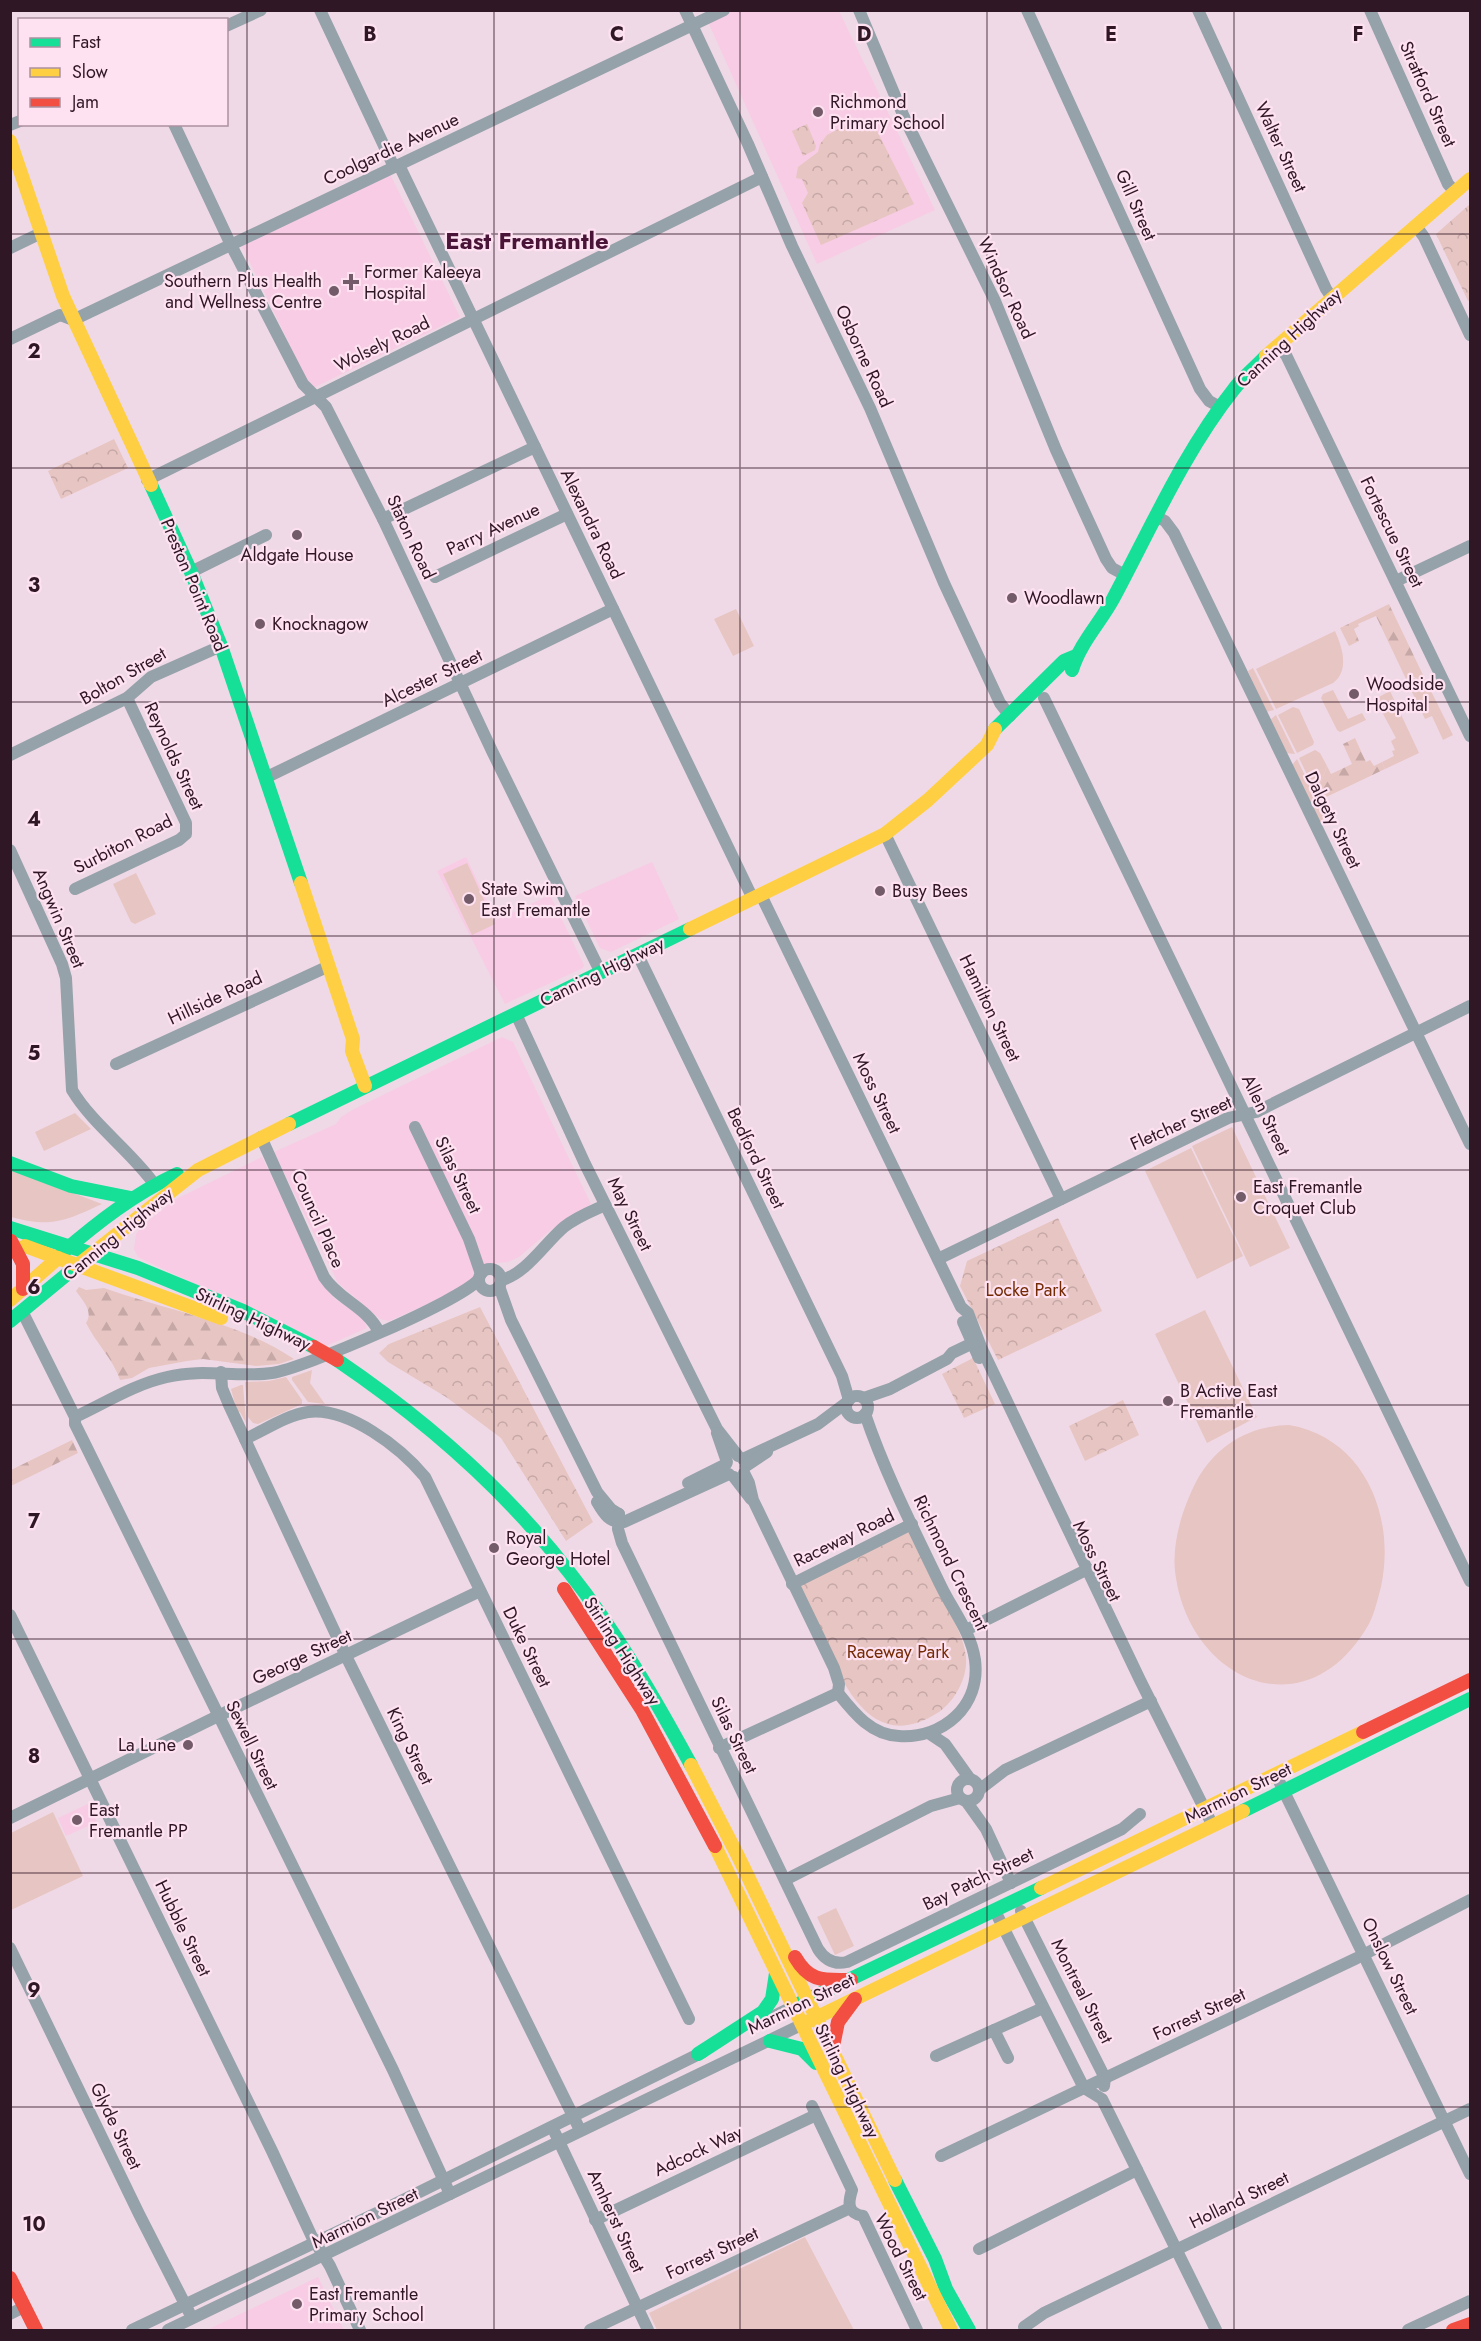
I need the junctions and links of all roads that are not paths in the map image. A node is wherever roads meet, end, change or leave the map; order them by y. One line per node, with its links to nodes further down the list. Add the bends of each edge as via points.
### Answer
1 (261, 10): 9 (street)
2 (320, 10): 13 (street, Alexandra Road)
3 (685, 10): 10 (street, Osborne Road)
4 (724, 10): 10 (street, Coolgardie Avenue)
5 (859, 10): 37 (street, Windsor Road, via 904,117 994,302 1106,559 1112,568)
6 (1027, 10): 28 (street, Gill Street, via 1200,389)
7 (1198, 10): 21 (street, Walter Street)
8 (1370, 10): 16 (street, Stratford Street)
9 (228, 25)
10 (692, 26): 13 (street, Coolgardie Avenue); 14 (street, Osborne Road)
11 (175, 126): 19 (street, Staton Road)
12 (10, 141): 18 (main road, Preston Point Road)
13 (397, 166): 19 (street, Coolgardie Avenue); 22 (street, Alexandra Road)
14 (762, 177): 22 (street, Wolsely Road); 46 (street, Osborne Road, via 870,408 944,583 1000,703)
15 (1470, 179): 16 (main road, Canning Highway)
16 (1455, 192): 17 (main road, Canning Highway)
17 (1416, 226): 21 (main road, Canning Highway); 24 (street)
18 (41, 233): 20 (street); 23 (main road, Preston Point Road)
19 (231, 245): 23 (street, Coolgardie Avenue); 27 (street, Staton Road, via 303,384)
20 (10, 248)
21 (1332, 298): 26 (main road, Canning Highway)
22 (473, 319): 27 (street, Wolsely Road); 29 (street, Alexandra Road)
23 (73, 320): 25 (street, via 60,315); 30 (main road, Preston Point Road)
24 (1470, 335)
25 (10, 339)
26 (1276, 345): 28 (main road, Canning Highway); 39 (street, Fortescue Street, via 1286,355)
27 (315, 397): 30 (street, Wolsely Road); 33 (street, Staton Road, via 327,407)
28 (1220, 407): 32 (main road, Canning Highway)
29 (535, 447): 31 (street, Alexandra Road); 33 (street)
30 (147, 480): 36 (main road, Preston Point Road)
31 (567, 514): 38 (street, Parry Avenue); 40 (street, Alexandra Road)
32 (1156, 517): 37 (main road, Canning Highway); 61 (street, Dalgety Street, via 1174,532)
33 (383, 519): 43 (street, Staton Road)
34 (266, 535): 36 (street)
35 (1470, 546): 39 (street)
36 (191, 572): 41 (main road, Preston Point Road)
37 (1125, 575): 42 (main road, Canning Highway)
38 (435, 577)
39 (1396, 581): 47 (street, Fortescue Street)
40 (613, 609): 43 (street, Alcester Street); 55 (street, Alexandra Road)
41 (221, 646): 44 (street, Bolton Street, via 151,677); 50 (main road, Preston Point Road)
42 (1076, 656): 45 (main road, Canning Highway, via 1072,669); 46 (main road, Canning Highway, via 1064,662)
43 (460, 684): 50 (street, Alcester Street); 58 (street, Staton Road)
44 (128, 698): 49 (street, Bolton Street); 51 (street, Reynolds Street)
45 (1044, 698): 48 (main road, Canning Highway, via 1001,741); 64 (street, Allen Street)
46 (1010, 716): 48 (main road, Canning Highway, via 992,732)
47 (1470, 736)
48 (987, 745): 52 (main road, Canning Highway)
49 (10, 754)
50 (267, 777): 57 (main road, Preston Point Road)
51 (187, 830): 54 (street, Surbiton Road, via 179,840)
52 (885, 834): 55 (main road, Canning Highway); 72 (street, Hamilton Street)
53 (10, 850): 70 (street, Angwin Street, via 64,971 72,1090)
54 (75, 890)
55 (757, 897): 56 (main road, Canning Highway); 80 (street, Moss Street)
56 (638, 955): 58 (main road, Canning Highway); 91 (street, Bedford Street)
57 (329, 966): 62 (street, Hillside Road); 63 (main road, Preston Point Road, via 353,1040 362,1048)
58 (601, 973): 60 (main road, Canning Highway)
59 (1470, 1006): 61 (street, Fletcher Street)
60 (516, 1014): 63 (main road, Canning Highway); 73 (street, May Street)
61 (1417, 1032): 64 (street, Fletcher Street); 67 (street, Dalgety Street)
62 (116, 1064)
63 (370, 1083): 66 (main road, Canning Highway)
64 (1245, 1114): 72 (street, Fletcher Street, via 1228,1118); 100 (street, Allen Street)
65 (415, 1127): 83 (street, Silas Street)
66 (261, 1137): 69 (main road, Canning Highway); 88 (street, Council Place, via 324,1277 332,1289 369,1316)
67 (1470, 1144)
68 (10, 1163): 71 (main road, via 81,1189)
69 (198, 1170): 70 (main road, Canning Highway, via 176,1174); 75 (main road, Canning Highway)
70 (155, 1185): 71 (main road, Canning Highway)
71 (131, 1198): 74 (main road, Canning Highway)
72 (1061, 1198): 80 (street, Fletcher Street)
73 (607, 1208): 83 (street, via 570,1224 510,1278); 94 (street, May Street)
74 (101, 1219): 76 (main road, via 65,1228); 77 (main road, Canning Highway)
75 (128, 1225): 78 (main road, Canning Highway); 82 (main road, via 128,1247)
76 (11, 1233): 77 (main road, Stirling Highway); 79 (main road, Stirling Highway); 84 (main road, via 23,1264)
77 (70, 1246): 78 (main road, Stirling Highway); 79 (main road, Canning Highway)
78 (93, 1253): 81 (main road, Canning Highway); 82 (main road, Stirling Highway)
79 (57, 1258): 81 (main road, Stirling Highway); 84 (main road, Canning Highway)
80 (938, 1259): 89 (street, Moss Street, via 961,1307 961,1317)
81 (78, 1265): 86 (main road, Canning Highway); 97 (main road, Stirling Highway, via 237,1324 324,1366 413,1429 451,1462)
82 (138, 1268): 121 (main road, Stirling Highway, bridge, via 243,1311 337,1360 383,1390 437,1434 525,1518 569,1571 646,1684)
83 (490, 1280): 88 (street, via 450,1303); 95 (street, Silas Street, via 597,1492)
84 (23, 1289): 85 (main road, Canning Highway)
85 (10, 1300)
86 (22, 1311): 87 (main road, Canning Highway); 92 (street, Sewell Street)
87 (10, 1321)
88 (379, 1332): 90 (street, via 293,1368 258,1375)
89 (977, 1345): 91 (street, via 955,1360 947,1359); 98 (street, Moss Street)
90 (221, 1372): 92 (street, via 186,1372 164,1377); 93 (street, King Street, via 222,1388)
91 (857, 1407): 94 (street); 96 (street, Richmond Crescent)
92 (75, 1421): 110 (street, Sewell Street)
93 (245, 1439): 102 (street, Duke Street, via 298,1414 318,1412 342,1417 386,1441 425,1477); 105 (street, King Street)
94 (736, 1466): 95 (street); 101 (street, via 749,1483)
95 (618, 1518): 112 (street, Silas Street, via 622,1543)
96 (912, 1524): 101 (street, Raceway Road); 104 (street, Richmond Crescent)
97 (525, 1540)
98 (1085, 1571): 104 (street); 109 (street, Moss Street)
99 (555, 1576): 132 (main road, Stirling Highway, via 642,1710 702,1820)
100 (1470, 1581)
101 (792, 1584): 107 (street, via 836,1675 839,1684)
102 (480, 1591): 105 (street, George Street); 139 (street, Duke Street)
103 (10, 1615): 114 (street, Hubble Street)
104 (966, 1630): 111 (street, Richmond Crescent, via 975,1660 974,1681 962,1709)
105 (346, 1656): 110 (street, George Street); 153 (street, King Street)
106 (1470, 1680): 113 (main road, Marmion Street)
107 (833, 1692): 111 (street, via 859,1718 878,1730 900,1737); 112 (street)
108 (1470, 1700): 116 (main road, Marmion Street)
109 (1148, 1703): 115 (street); 117 (street, Moss Street)
110 (218, 1716): 114 (street, George Street); 161 (street, Sewell Street, via 393,2070)
111 (938, 1730): 115 (street)
112 (719, 1748): 122 (street, Silas Street)
113 (1276, 1775): 116 (street, Onslow Street); 117 (main road, Marmion Street)
114 (90, 1778): 119 (street, George Street); 165 (street, Hubble Street)
115 (968, 1790): 122 (street); 123 (street)
116 (1284, 1791): 120 (main road, Marmion Street); 130 (street, Onslow Street)
117 (1202, 1811): 120 (street, Moss Street); 125 (main road, Marmion Street)
118 (1140, 1814): 123 (street, Bay Patch Street, via 1122,1829)
119 (10, 1818)
120 (1210, 1828): 127 (main road, Marmion Street)
121 (735, 1849): 133 (main road, via 748,1864 804,1971 815,1979); 134 (main road, Stirling Highway)
122 (785, 1880): 131 (street, Silas Street, via 818,1949)
123 (1011, 1883): 131 (street, Bay Patch Street, via 847,1962)
124 (1470, 1900): 130 (street, Forrest Street)
125 (1015, 1901): 126 (main road, Marmion Street); 127 (street, Montreal Street)
126 (994, 1911): 128 (street); 133 (main road, Marmion Street)
127 (1024, 1917): 128 (main road, Marmion Street); 148 (street, Montreal Street)
128 (1002, 1927): 135 (main road, Marmion Street); 137 (street)
129 (10, 1948): 172 (street, Glyde Street)
130 (1364, 1954): 148 (street, Forrest Street); 154 (street, Onslow Street)
131 (828, 1960)
132 (776, 1973): 136 (main road, Stirling Highway); 144 (main road, via 772,1999 763,2012)
133 (851, 1980): 134 (main road, Marmion Street)
134 (807, 1999): 136 (main road, Marmion Street); 138 (main road, Stirling Highway)
135 (855, 1999): 138 (main road, Marmion Street); 143 (main road, via 837,2022)
136 (792, 2007): 140 (main road, Stirling Highway); 144 (street, Marmion Street)
137 (1043, 2008): 141 (street); 149 (street)
138 (816, 2018): 140 (main road, Marmion Street); 143 (main road, Stirling Highway)
139 (689, 2019)
140 (801, 2025): 142 (street, Marmion Street); 147 (main road, Stirling Highway)
141 (994, 2030): 145 (street); 146 (street)
142 (770, 2041): 147 (main road, via 802,2049); 156 (street, Marmion Street)
143 (832, 2051): 169 (main road, Stirling Highway)
144 (698, 2054): 153 (street, Marmion Street)
145 (936, 2056)
146 (1008, 2058)
147 (824, 2072): 186 (main road, Stirling Highway)
148 (1105, 2078): 149 (street, Forrest Street); 150 (street)
149 (1084, 2088): 150 (street); 158 (street, Forrest Street)
150 (1102, 2099): 159 (street)
151 (1470, 2109): 154 (street, Holland Street)
152 (814, 2110): 163 (street, Wood Street, via 852,2190); 164 (street, Adcock Way)
153 (573, 2116): 155 (street, Marmion Street); 156 (street, King Street)
154 (1446, 2121): 160 (street, Onslow Street); 167 (street, Holland Street)
155 (552, 2127): 157 (street, Amherst Street); 161 (street, Marmion Street)
156 (580, 2130): 157 (street, Marmion Street)
157 (559, 2141): 162 (street, Marmion Street); 164 (street, Amherst Street)
158 (941, 2156)
159 (1137, 2170): 166 (street); 167 (street)
160 (1470, 2174)
161 (443, 2180): 162 (street, Sewell Street); 165 (street, Marmion Street)
162 (450, 2194): 168 (street, Marmion Street)
163 (850, 2208): 174 (street, Forrest Street); 185 (street, Wood Street, via 863,2216)
164 (595, 2220): 174 (street, Amherst Street)
165 (316, 2242): 168 (street, Hubble Street); 172 (street, Marmion Street)
166 (980, 2249)
167 (1176, 2250): 177 (street, Holland Street); 189 (street)
168 (324, 2255): 175 (street, Marmion Street); 182 (street, Hubble Street)
169 (935, 2259): 187 (main road, Stirling Highway); 188 (main road)
170 (10, 2278): 173 (main road)
171 (1470, 2301): 190 (street)
172 (185, 2305): 175 (street, Glyde Street); 180 (street, Marmion Street)
173 (16, 2306): 178 (main road); 179 (main road)
174 (637, 2308): 183 (street, Forrest Street); 184 (street, Amherst Street)
175 (192, 2319): 181 (street, Marmion Street)
176 (1470, 2325): 191 (main road); 192 (main road)
177 (1024, 2326)
178 (27, 2331)
179 (36, 2331)
180 (132, 2331)
181 (168, 2331)
182 (360, 2331)
183 (590, 2331)
184 (648, 2331)
185 (917, 2331)
186 (951, 2331)
187 (969, 2331)
188 (979, 2331)
189 (1216, 2331)
190 (1408, 2331)
191 (1453, 2331)
192 (1464, 2331)

